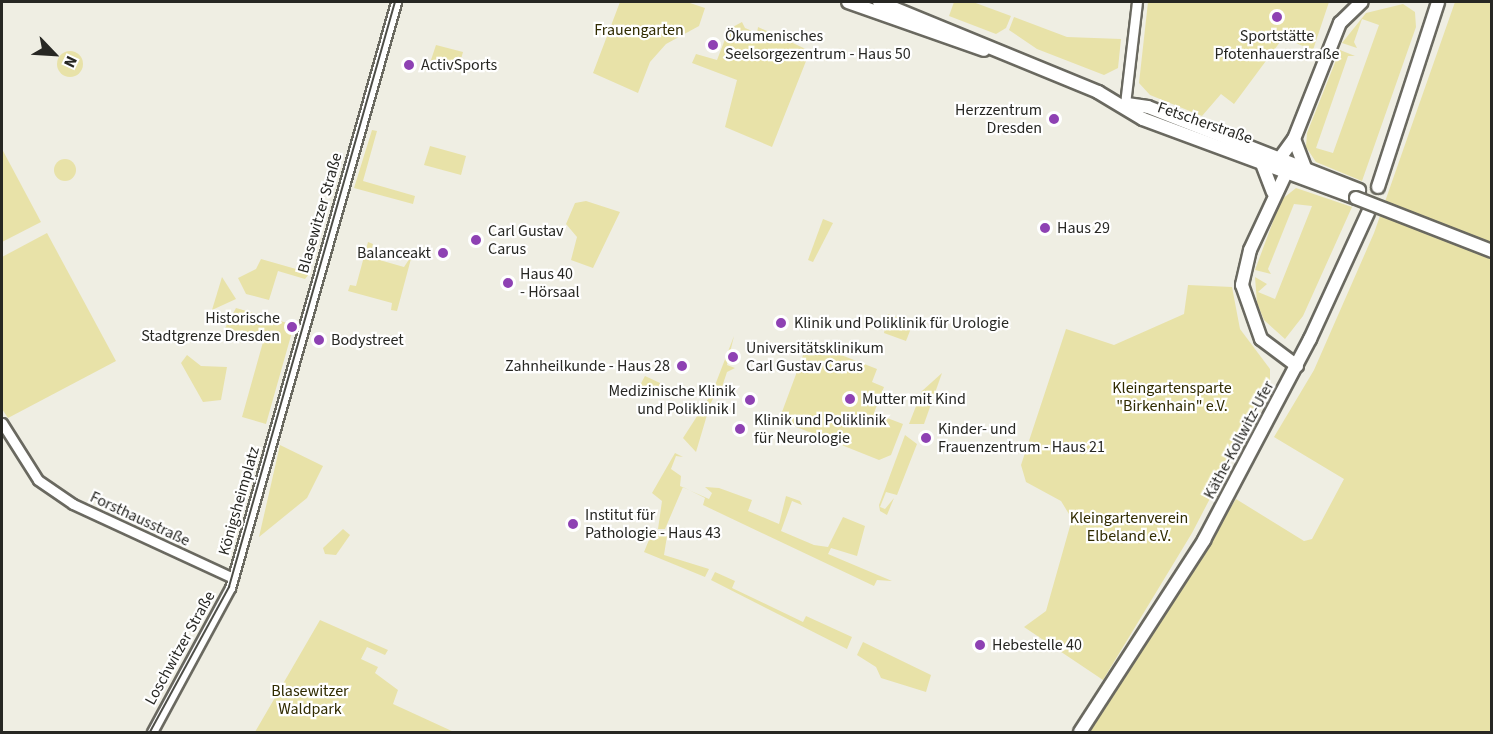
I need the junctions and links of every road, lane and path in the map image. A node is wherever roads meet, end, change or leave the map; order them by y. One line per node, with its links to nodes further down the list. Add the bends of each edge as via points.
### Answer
1 (396, 2): 22 (street, Blasewitzer Straße)
2 (848, 2): 7 (main road, via 963,46)
3 (879, 2): 7 (main road)
4 (1137, 2): 8 (street)
5 (1362, 2): 9 (main road, via 1340,23)
6 (1438, 2): 14 (main road)
7 (994, 51): 8 (main road)
8 (1125, 104): 10 (main road, Fetscherstraße, via 1148,107); 11 (main road, Fetscherstraße, via 1143,119)
9 (1294, 139): 10 (main road); 12 (main road)
10 (1280, 158): 12 (main road, Fetscherstraße)
11 (1261, 160): 13 (main road, Fetscherstraße); 15 (main road)
12 (1305, 168): 16 (main road, Fetscherstraße)
13 (1287, 171): 15 (main road); 16 (main road, Fetscherstraße)
14 (1378, 187)
15 (1273, 192): 20 (main road, via 1250,250 1244,300 1261,339)
16 (1357, 194): 18 (main road); 19 (main road, bridge)
17 (1368, 213): 20 (main road, Käthe-Kollwitz-Ufer)
18 (1491, 242)
19 (1491, 251)
20 (1297, 366): 25 (main road, Käthe-Kollwitz-Ufer, via 1198,549)
21 (2, 423): 23 (street, Forsthausstraße, via 38,480 73,504)
22 (274, 433): 23 (street, Königsheimplatz)
23 (233, 578): 24 (street, Loschwitzer Straße)
24 (152, 732)
25 (1080, 732)

